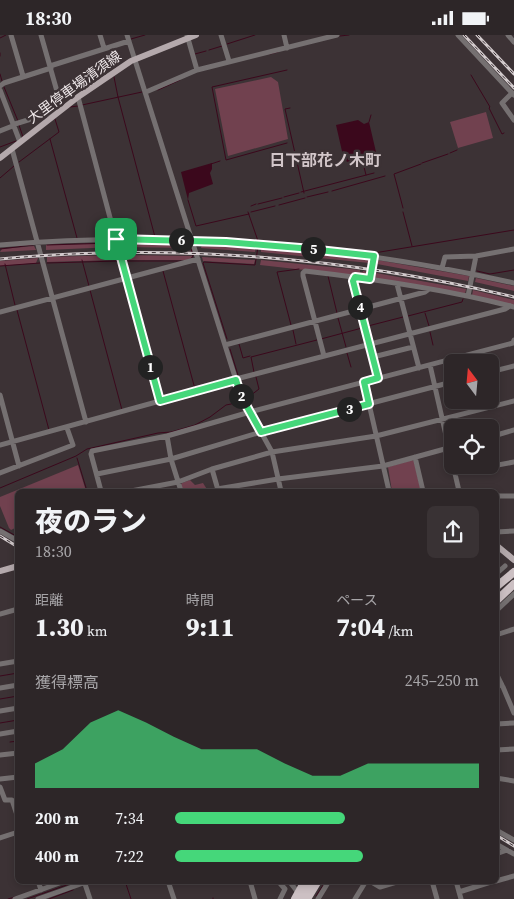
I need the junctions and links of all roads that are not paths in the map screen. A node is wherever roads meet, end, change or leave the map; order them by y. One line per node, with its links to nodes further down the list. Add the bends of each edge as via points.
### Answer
1 (11, 35): 20 (street)
2 (41, 35): 18 (street)
3 (100, 35): 14 (street)
4 (128, 35): 12 (street)
5 (196, 35): 11 (main road, 大里停車場清須線)
6 (221, 35): 17 (street)
7 (284, 35): 15 (street)
8 (337, 35): 15 (street)
9 (458, 35): 24 (street)
10 (508, 35): 13 (street)
11 (187, 37): 16 (main road, 大里停車場清須線); 19 (street)
12 (129, 41): 14 (street); 16 (street)
13 (514, 42)
14 (104, 48): 18 (street)
15 (287, 48): 17 (street)
16 (136, 59): 23 (street); 25 (main road, 大里停車場清須線)
17 (229, 61): 19 (street)
18 (51, 67): 20 (street); 26 (street)
19 (197, 70): 23 (street)
20 (23, 76): 21 (street)
21 (0, 86)
22 (0, 90): 28 (street)
23 (146, 92): 34 (street)
24 (513, 94): 27 (street, via 502,103)
25 (78, 97): 26 (main road, 大里停車場清須線); 33 (street)
26 (62, 109): 28 (street); 30 (main road, 大里停車場清須線)
27 (514, 120)
28 (15, 125): 29 (street); 30 (street)
29 (0, 131)
30 (20, 142): 31 (main road, 大里停車場清須線)
31 (12, 149): 32 (main road, 大里停車場清須線); 35 (street)
32 (0, 159)
33 (116, 239): 34 (street); 35 (street); 44 (street)
34 (192, 240): 38 (street); 40 (street)
35 (38, 242): 36 (street); 50 (street)
36 (0, 245)
37 (514, 249): 39 (street)
38 (374, 256): 41 (street); 45 (street)
39 (476, 256): 41 (street, via 445,257); 42 (street)
40 (198, 259): 44 (street); 59 (street)
41 (442, 268): 42 (street)
42 (472, 273): 46 (street); 49 (street)
43 (355, 277): 45 (street); 53 (street, via 353,281); 55 (street, via 303,273)
44 (126, 278): 50 (street); 75 (street)
45 (370, 279): 47 (street)
46 (514, 283)
47 (397, 284): 48 (street); 51 (street)
48 (429, 289): 49 (street); 51 (street)
49 (468, 296): 52 (street)
50 (53, 298): 54 (street); 80 (street)
51 (401, 299): 53 (street); 56 (street)
52 (512, 306): 56 (street)
53 (360, 309): 55 (street); 58 (street)
54 (0, 312)
55 (315, 321): 59 (street); 63 (street)
56 (410, 333): 58 (street); 60 (street)
57 (514, 340): 61 (street)
58 (370, 344): 63 (street); 64 (street)
59 (225, 345): 70 (street)
60 (413, 347): 64 (street); 67 (street)
61 (484, 351): 62 (street); 65 (street)
62 (485, 354)
63 (324, 356): 70 (street)
64 (373, 357): 69 (street)
65 (430, 365): 67 (street); 73 (street)
66 (514, 366): 68 (street)
67 (419, 368): 69 (street)
68 (499, 370)
69 (378, 378): 71 (street)
70 (236, 379): 75 (street); 78 (street)
71 (364, 382): 77 (street); 78 (street)
72 (444, 384): 73 (street)
73 (435, 387): 77 (street); 79 (street)
74 (0, 395): 88 (street)
75 (160, 401): 80 (street)
76 (514, 401): 79 (street)
77 (369, 404): 84 (street); 87 (street)
78 (250, 412): 84 (street); 86 (street)
79 (442, 419): 81 (street); 87 (street)
80 (86, 422): 82 (street)
81 (444, 425)
82 (67, 427): 88 (street); 96 (street, via 72,445)
83 (514, 430): 85 (street)
84 (261, 432): 91 (street); 93 (street)
85 (499, 434)
86 (166, 436): 93 (street); 100 (street, via 92,451)
87 (376, 436): 91 (street); 97 (street)
88 (12, 442): 89 (street); 96 (street)
89 (0, 445)
90 (444, 449): 92 (street)
91 (272, 452): 98 (street); 102 (street)
92 (415, 457): 97 (street); 111 (street)
93 (171, 459): 100 (street); 103 (street)
94 (514, 462): 95 (street)
95 (499, 465)
96 (19, 466): 99 (street)
97 (383, 466): 102 (street); 110 (street)
98 (212, 469): 103 (street); 107 (street)
99 (0, 473)
100 (96, 474): 104 (street)
101 (455, 474): 112 (street)
102 (278, 479): 108 (street); 109 (street)
103 (178, 482): 105 (street); 106 (street)
104 (100, 489)
105 (141, 489)
106 (180, 489)
107 (218, 489)
108 (223, 489)
109 (280, 489)
110 (389, 489)
111 (423, 489)
112 (459, 489)
113 (514, 495): 114 (street)
114 (499, 496)
115 (0, 531): 118 (street)
116 (514, 531): 117 (street)
117 (499, 532)
118 (15, 539)
119 (499, 548): 120 (main road)
120 (514, 560)
121 (15, 567): 123 (main road)
122 (505, 567): 125 (street)
123 (0, 571)
124 (514, 571): 127 (highway)
125 (499, 572)
126 (514, 580): 129 (highway)
127 (499, 584)
128 (514, 584): 129 (highway)
129 (501, 600): 130 (street)
130 (514, 603)
131 (15, 610): 132 (street)
132 (0, 614)
133 (514, 629): 134 (street)
134 (499, 634)
135 (15, 662): 136 (street)
136 (0, 664)
137 (499, 679): 141 (street)
138 (499, 683): 141 (street)
139 (499, 685): 141 (street)
140 (15, 686): 142 (street)
141 (503, 687): 143 (street)
142 (0, 688)
143 (512, 702): 146 (street)
144 (15, 708): 145 (street)
145 (0, 711)
146 (514, 713)
147 (514, 723): 148 (street)
148 (499, 724)
149 (15, 732): 150 (street)
150 (0, 734)
151 (499, 749): 152 (street)
152 (514, 749)
153 (15, 753): 154 (street)
154 (0, 755)
155 (15, 777): 157 (street)
156 (499, 778): 158 (street)
157 (0, 779)
158 (514, 781)
159 (0, 787): 160 (street, via 5,800 12,800)
160 (15, 809)
161 (499, 832): 164 (street)
162 (15, 833): 163 (street)
163 (0, 838)
164 (514, 840)
165 (499, 846): 166 (street)
166 (507, 851): 167 (street); 168 (street)
167 (499, 853)
168 (514, 855)
169 (514, 875): 170 (street)
170 (499, 880)
171 (39, 884): 189 (street)
172 (57, 884): 189 (street)
173 (80, 884): 192 (street)
174 (86, 884): 193 (street)
175 (169, 884): 194 (street)
176 (251, 884): 195 (street)
177 (281, 884): 196 (street, via 285,889)
178 (292, 884): 198 (street)
179 (303, 884): 197 (highway, bridge)
180 (312, 884): 198 (highway, bridge)
181 (316, 884): 198 (highway)
182 (327, 884): 199 (street)
183 (364, 884): 200 (street)
184 (375, 884): 185 (street, via 380,887)
185 (390, 884)
186 (433, 884): 201 (street)
187 (457, 884): 190 (street)
188 (484, 884): 190 (street)
189 (41, 890): 191 (street)
190 (459, 891): 202 (street)
191 (15, 899)
192 (38, 899)
193 (90, 899)
194 (174, 899)
195 (255, 899)
196 (280, 899)
197 (295, 899)
198 (304, 899)
199 (318, 899)
200 (355, 899)
201 (436, 899)
202 (461, 899)

